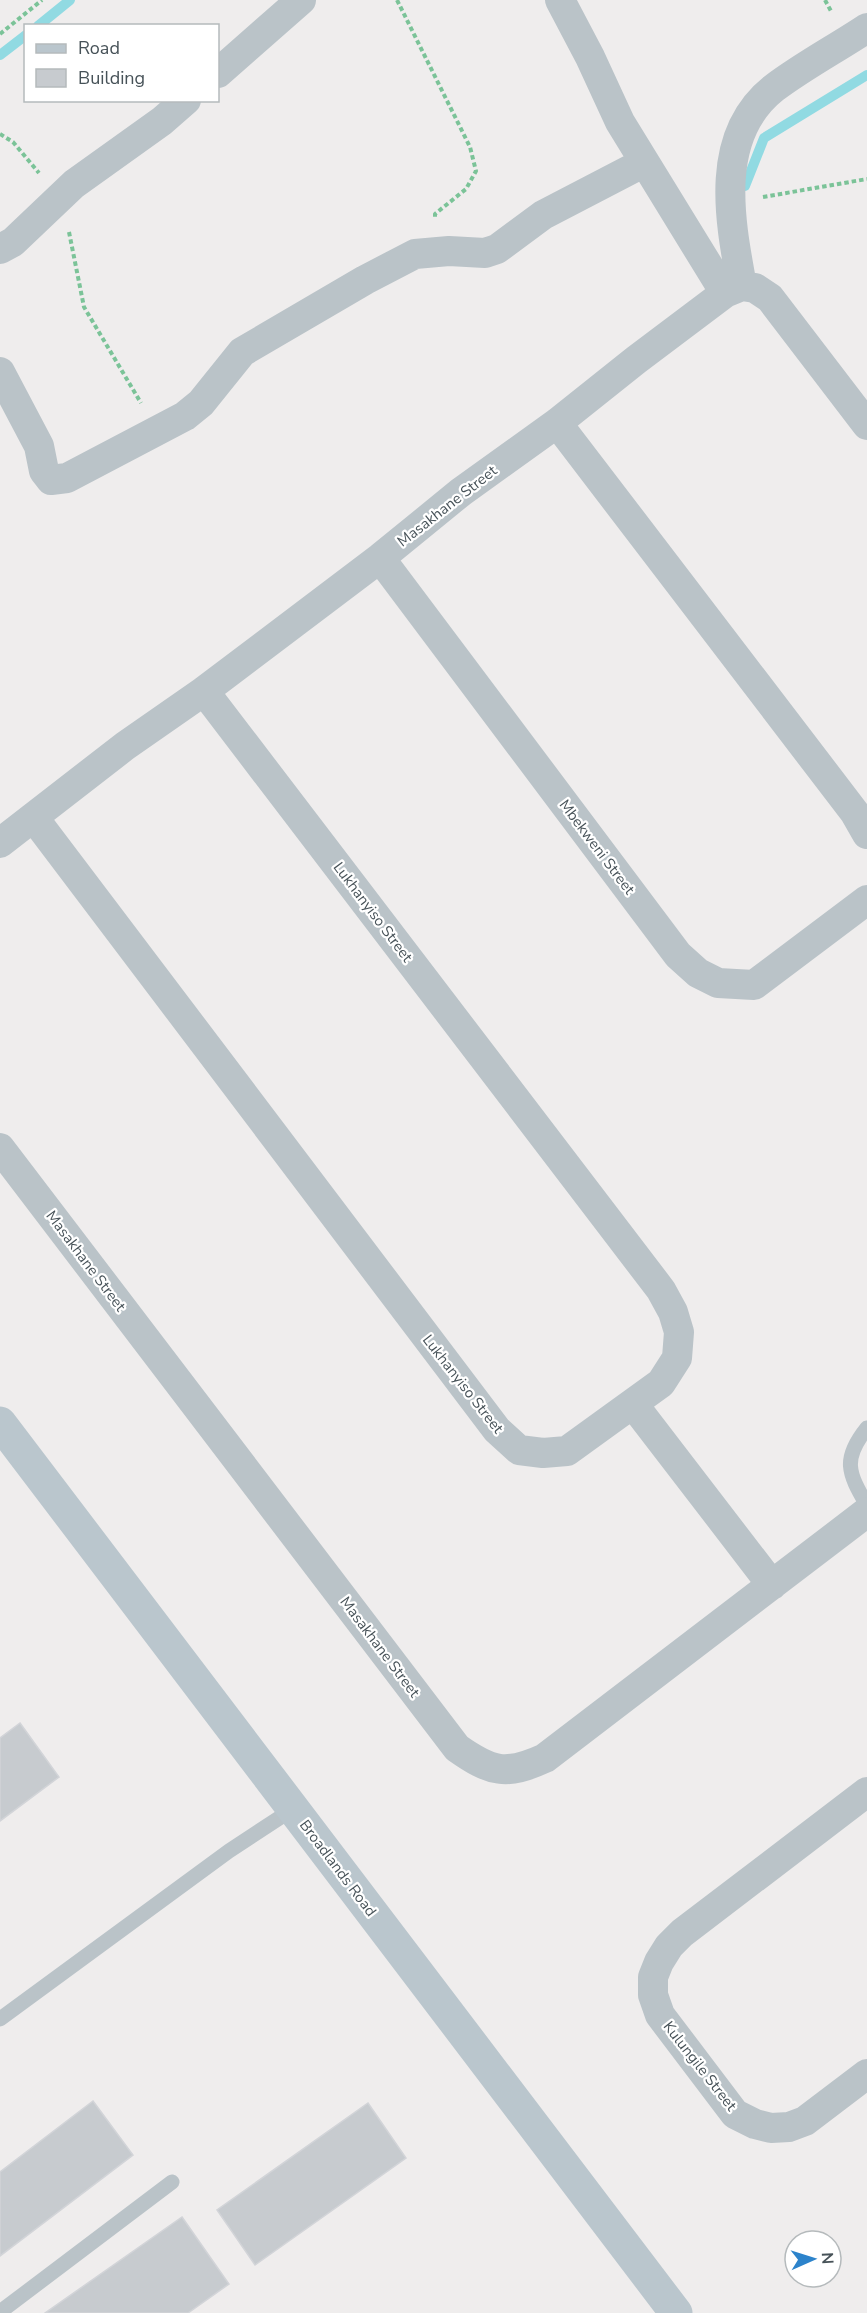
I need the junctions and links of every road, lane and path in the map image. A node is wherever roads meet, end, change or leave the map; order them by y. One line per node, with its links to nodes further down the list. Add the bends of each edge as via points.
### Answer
1 (42, 0): 6 (path)
2 (301, 0): 7 (street)
3 (398, 0): 15 (path, via 470,147 476,171 465,189 435,214)
4 (560, 0): 10 (street)
5 (867, 27): 13 (street, via 773,89 750,113 731,167)
6 (0, 34)
7 (219, 72)
8 (184, 102): 12 (street)
9 (0, 134): 12 (path, via 14,142)
10 (643, 163): 15 (street, via 543,215 497,249 485,253); 16 (street)
11 (867, 179): 13 (path)
12 (59, 198): 14 (street); 20 (path, via 63,202 84,307)
13 (730, 203): 16 (street)
14 (0, 249)
15 (433, 251): 20 (street, via 415,254 365,280 242,352 201,403)
16 (733, 290): 18 (street, Masakhane Street); 19 (street, via 755,288 770,297)
17 (0, 372): 20 (street, via 39,446 44,471 51,480 68,478)
18 (557, 423): 21 (street, Masakhane Street, via 461,492); 24 (street, via 855,813)
19 (867, 425)
20 (157, 431)
21 (380, 558): 22 (street, Masakhane Street); 26 (street, Mbekweni Street, via 678,955 698,973 718,983 754,985)
22 (204, 691): 23 (street, Masakhane Street, via 125,746); 28 (street, Lukhanyiso Street, via 661,1290 679,1332 677,1358 661,1383)
23 (34, 818): 25 (street, Masakhane Street); 28 (street, Lukhanyiso Street, via 497,1430 519,1450 567,1451)
24 (867, 834)
25 (0, 843)
26 (867, 900)
27 (0, 1148): 33 (street, Masakhane Street, via 456,1748 477,1762 488,1768 508,1770 545,1758)
28 (633, 1404): 33 (street)
29 (0, 1423): 35 (main road, Broadlands Road)
30 (867, 1428): 31 (lane, via 855,1443 850,1458 854,1484)
31 (867, 1505)
32 (867, 1512): 33 (street, Masakhane Street)
33 (772, 1585)
34 (867, 1792): 37 (street, Kulungile Street, via 682,1933 669,1946 653,1977 653,1995 660,2015 735,2114 754,2124 789,2127 805,2121)
35 (293, 1809): 36 (lane, via 229,1851); 40 (main road, Broadlands Road)
36 (0, 2019)
37 (867, 2074)
38 (172, 2182): 39 (lane)
39 (0, 2312)
40 (676, 2313)

